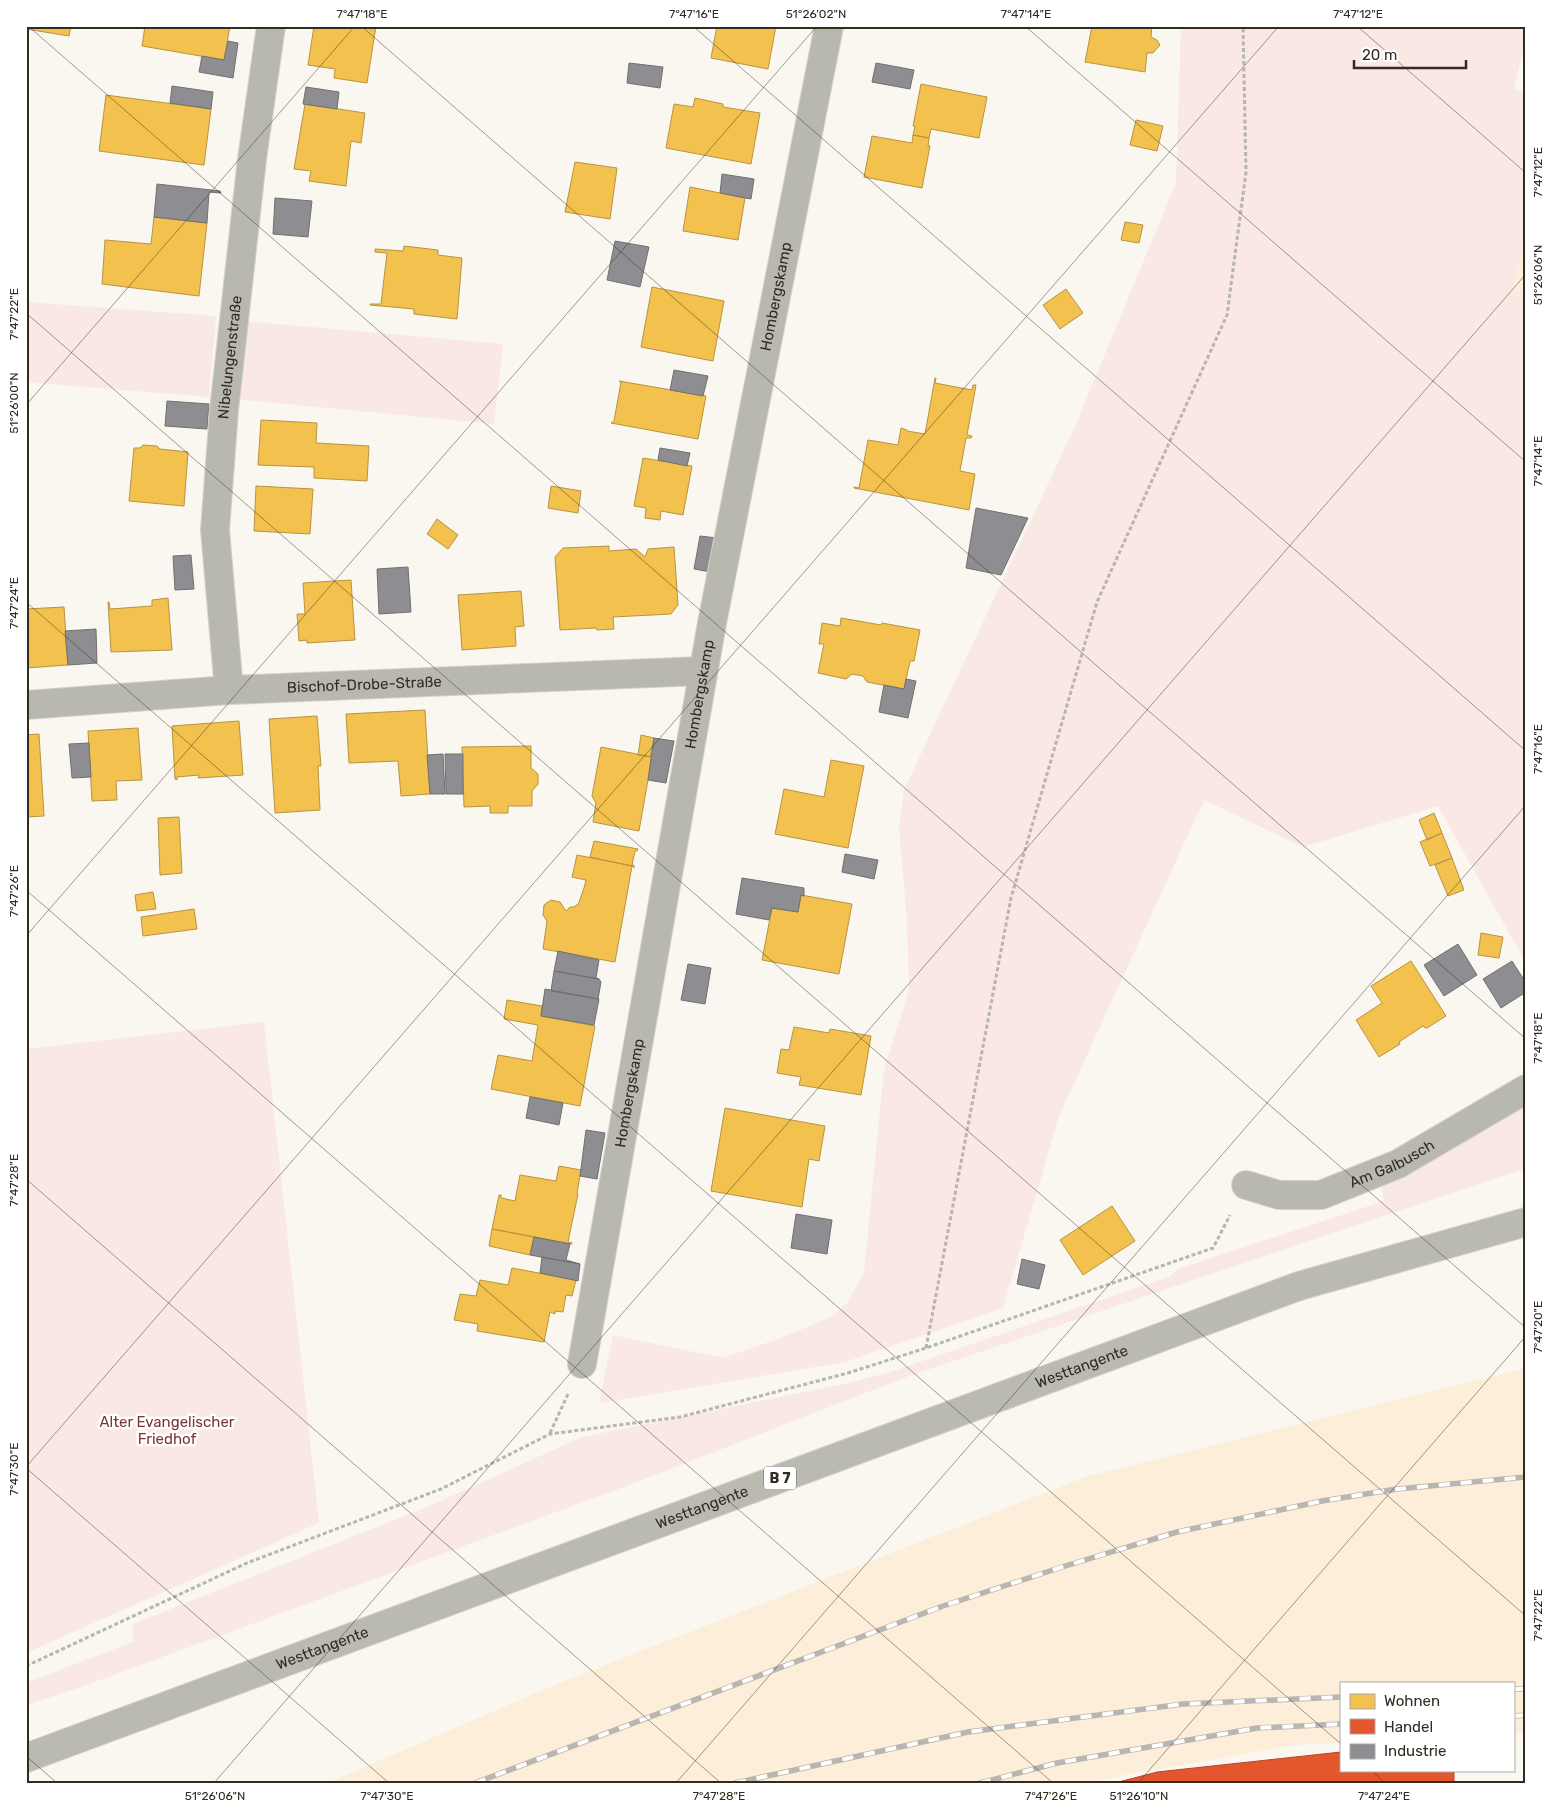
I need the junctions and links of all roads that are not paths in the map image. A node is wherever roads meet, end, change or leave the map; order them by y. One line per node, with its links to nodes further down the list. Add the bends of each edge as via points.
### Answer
1 (272, 26): 4 (street, Nibelungenstraße, via 251,168 224,410 215,530)
2 (829, 26): 3 (street, Hombergskamp)
3 (704, 671): 4 (street, Bischof-Drobe-Straße); 9 (street, Hombergskamp)
4 (229, 690): 5 (street, Bischof-Drobe-Straße)
5 (26, 704)
6 (1526, 1089): 7 (street, Am Galbusch, via 1398,1164 1321,1195 1280,1195)
7 (1246, 1185)
8 (1526, 1222): 10 (main road, Westtangente / B 7, via 1298,1286)
9 (582, 1364)
10 (26, 1758)

